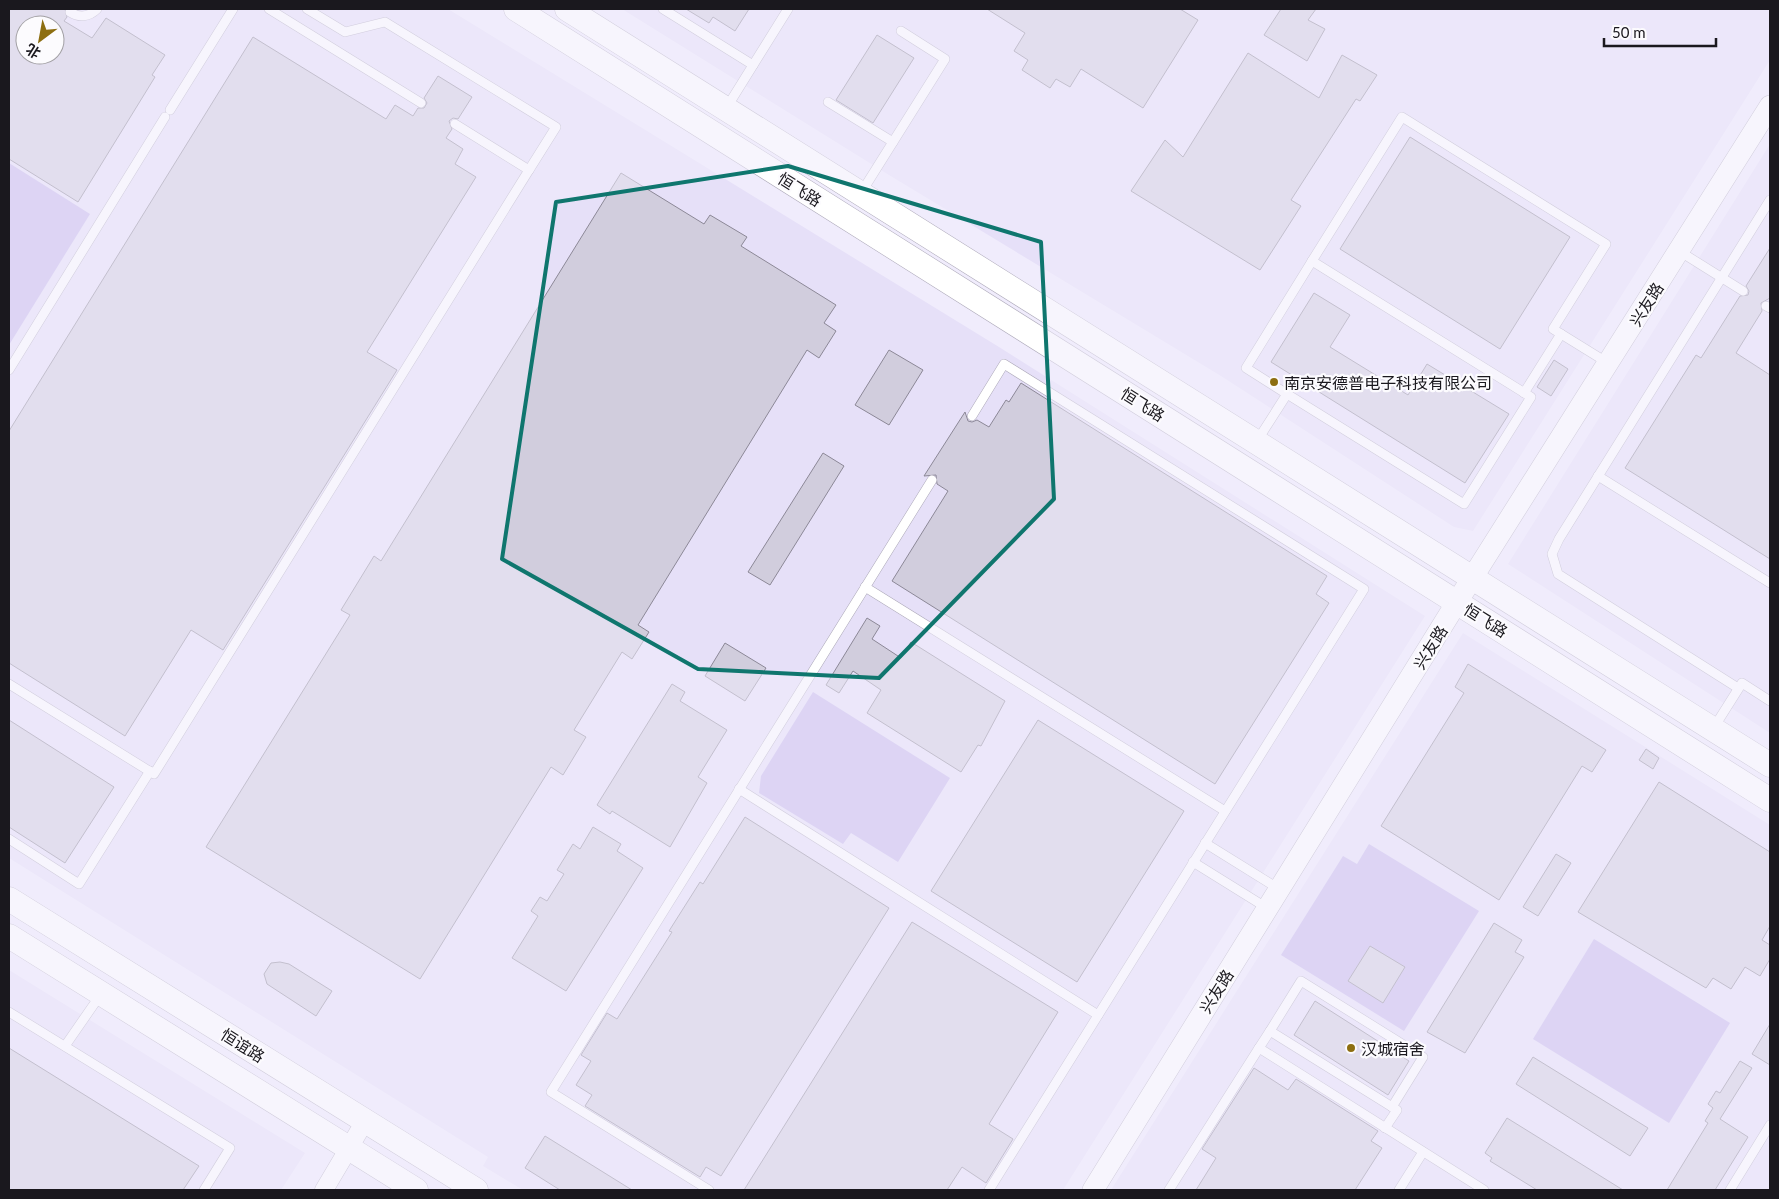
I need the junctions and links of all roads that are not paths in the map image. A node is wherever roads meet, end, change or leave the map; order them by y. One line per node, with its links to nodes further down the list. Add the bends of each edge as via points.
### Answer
1 (97, 9): 9 (lane, via 81,16)
2 (233, 9): 27 (lane)
3 (269, 9): 13 (lane)
4 (307, 9): 18 (lane, via 345,32 384,22 556,127)
5 (516, 9): 37 (main road, 恒飞路)
6 (567, 9): 15 (main road, 恒飞路)
7 (663, 9): 11 (lane)
8 (788, 9): 11 (lane)
9 (70, 12)
10 (901, 31): 17 (lane, via 946,59)
11 (753, 65): 15 (lane)
12 (828, 102): 17 (lane)
13 (421, 103)
14 (1770, 106): 21 (street, 兴友路)
15 (726, 109): 19 (main road, 恒飞路)
16 (455, 124): 18 (lane)
17 (893, 142): 19 (lane)
18 (529, 170): 43 (lane, via 154,774)
19 (861, 193): 31 (main road, 恒飞路)
20 (1770, 200): 23 (lane)
21 (1679, 251): 23 (lane); 26 (street, 兴友路)
22 (1312, 261): 25 (lane, via 1402,117 1606,244 1553,329); 28 (lane); 29 (lane, via 1246,368)
23 (1722, 278): 24 (lane); 32 (lane)
24 (1743, 291)
25 (1561, 334): 26 (lane); 28 (lane)
26 (1608, 363): 34 (street, 兴友路)
27 (9, 370)
28 (1524, 393): 29 (lane, via 1531,397 1464,504)
29 (1287, 394): 31 (lane)
30 (972, 416): 46 (lane, via 1004,364 1364,589)
31 (1257, 441): 34 (main road, 恒飞路)
32 (1598, 476): 35 (lane); 39 (lane, via 1552,554 1558,574)
33 (932, 480): 36 (lane)
34 (1474, 577): 37 (street, 兴友路); 41 (main road, 恒飞路)
35 (1770, 582)
36 (865, 587): 44 (lane); 46 (lane)
37 (1458, 602): 45 (main road, 恒飞路); 50 (street, 兴友路)
38 (9, 684): 43 (lane)
39 (1738, 688): 40 (lane, via 1742,683); 41 (lane)
40 (1770, 700)
41 (1713, 729): 42 (main road, 恒飞路)
42 (1770, 765)
43 (150, 771): 47 (lane, via 79,884)
44 (739, 789): 56 (lane); 72 (lane, via 551,1092)
45 (1770, 800)
46 (1225, 811): 48 (lane)
47 (9, 840)
48 (1205, 843): 49 (lane); 50 (lane)
49 (1193, 862): 52 (lane); 56 (lane)
50 (1280, 889): 52 (street, 兴友路)
51 (9, 899): 61 (main road, 恒谊路)
52 (1268, 909): 67 (street, 兴友路)
53 (9, 936): 54 (main road, 恒谊路)
54 (102, 994): 58 (lane); 65 (main road, 恒谊路)
55 (9, 1012): 58 (lane)
56 (1098, 1015): 73 (lane)
57 (1270, 1031): 59 (lane); 60 (lane); 60 (lane, via 1301,981 1423,1058)
58 (65, 1046): 68 (lane, via 230,1148)
59 (1259, 1048): 63 (lane); 74 (lane)
60 (1392, 1107): 63 (lane, via 1397,1110)
61 (365, 1121): 65 (street); 71 (main road, 恒谊路)
62 (1770, 1125): 64 (lane)
63 (1386, 1128): 66 (lane)
64 (1767, 1137): 77 (lane)
65 (349, 1148): 69 (street); 70 (main road, 恒谊路)
66 (1424, 1152): 75 (lane); 76 (lane)
67 (1097, 1189)
68 (204, 1190)
69 (324, 1190)
70 (416, 1190)
71 (476, 1190)
72 (709, 1190)
73 (989, 1190)
74 (1169, 1190)
75 (1399, 1190)
76 (1484, 1190)
77 (1730, 1190)

